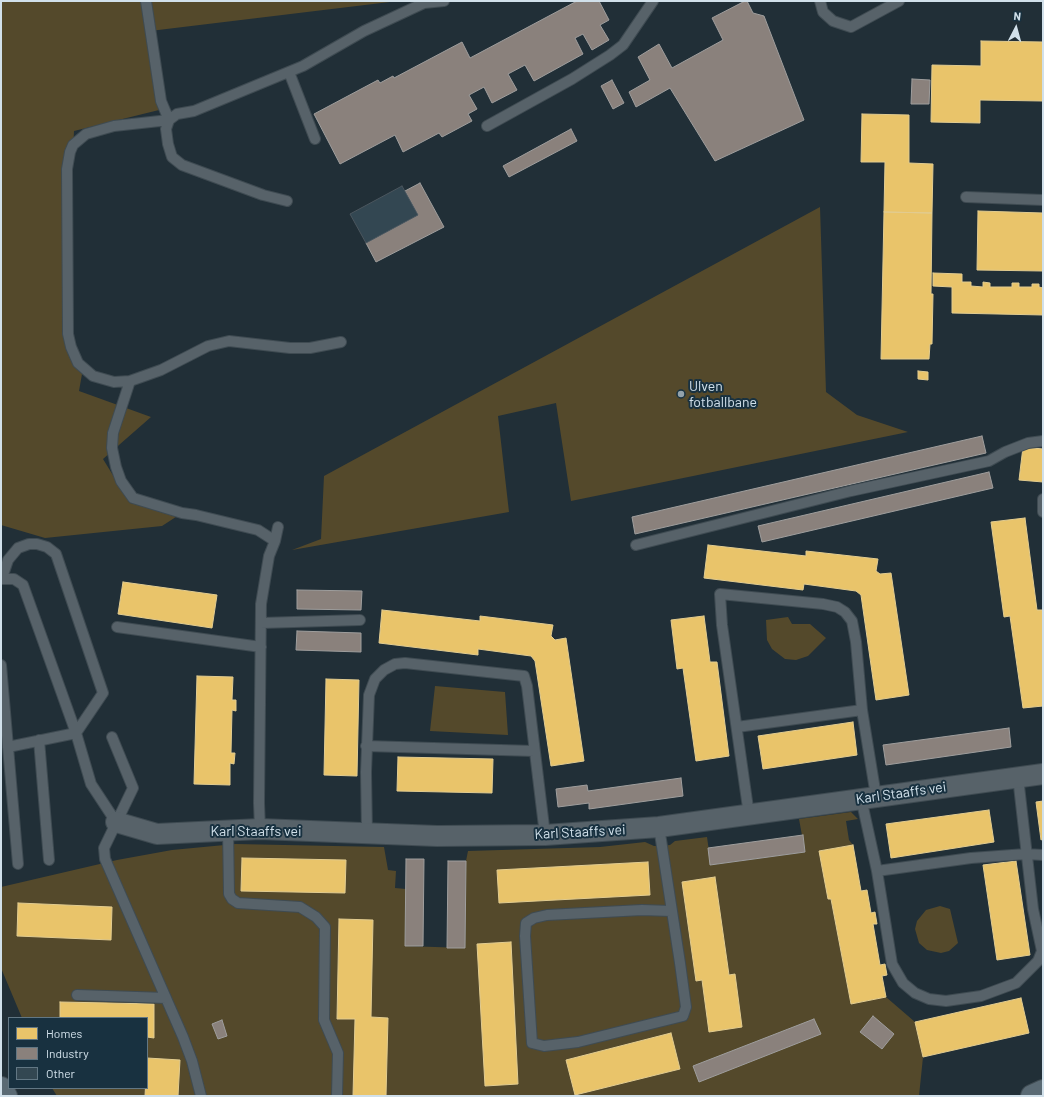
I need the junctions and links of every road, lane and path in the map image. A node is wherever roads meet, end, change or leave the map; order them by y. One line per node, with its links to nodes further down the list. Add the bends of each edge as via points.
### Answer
1 (146, 1): 7 (lane, via 161,101)
2 (444, 1): 6 (lane, via 424,3 364,31)
3 (652, 1): 8 (lane, via 623,45 610,55)
4 (820, 1): 5 (lane, via 823,12 833,21 851,27)
5 (899, 1)
6 (289, 72): 7 (lane, via 194,111 177,114); 9 (lane)
7 (169, 120): 12 (lane, via 166,129 168,144 172,157 182,165 263,195); 14 (lane, via 114,126 86,134 73,145 68,160 68,334 71,347 78,363 93,376 114,382)
8 (487, 126)
9 (315, 139)
10 (966, 197): 11 (lane)
11 (1043, 200)
12 (287, 201)
13 (341, 342): 14 (lane, via 310,348 290,348 229,341 208,346 161,370)
14 (130, 381): 19 (lane, via 113,433 112,448 121,481 133,498 182,513 258,530)
15 (1043, 441): 20 (lane, via 1028,442 989,461)
16 (1043, 499): 17 (lane)
17 (1043, 512)
18 (278, 527): 19 (lane)
19 (275, 541): 23 (lane, via 269,556 261,604)
20 (636, 545)
21 (2, 579): 29 (lane, via 14,579 23,585); 29 (lane, via 8,560 18,548 37,544 47,547 56,554 103,693)
22 (360, 620): 23 (lane)
23 (261, 622): 25 (lane)
24 (117, 627): 25 (lane)
25 (261, 647): 42 (lane)
26 (1, 665): 33 (lane)
27 (862, 710): 28 (lane); 28 (lane, via 856,642 852,621 845,612 837,607 822,604 720,594); 37 (lane)
28 (737, 727): 38 (lane)
29 (76, 733): 31 (lane); 39 (lane, via 92,784)
30 (112, 737): 39 (lane, via 133,788)
31 (39, 740): 33 (lane); 47 (lane)
32 (366, 746): 34 (lane); 34 (lane, via 369,695 375,679 395,664 406,663 524,676); 43 (lane)
33 (8, 747): 48 (lane)
34 (534, 751): 44 (lane)
35 (1043, 774): 36 (street, Karl Staaffs vei)
36 (1018, 777): 37 (street, Karl Staaffs vei); 45 (lane)
37 (869, 797): 38 (street, Karl Staaffs vei); 49 (lane)
38 (748, 815): 40 (street, Karl Staaffs vei)
39 (116, 822): 41 (street, Karl Staaffs vei, via 157,834); 53 (lane, via 104,848 105,859)
40 (659, 827): 44 (street, Karl Staaffs vei); 50 (lane)
41 (228, 829): 42 (street, Karl Staaffs vei); 58 (lane, via 229,894 232,899 238,903 300,907 316,917 325,927 324,1020 338,1053)
42 (260, 829): 43 (street, Karl Staaffs vei)
43 (367, 834): 44 (street, Karl Staaffs vei)
44 (546, 835)
45 (1026, 854): 46 (lane); 49 (lane, via 971,858); 51 (lane)
46 (1043, 855)
47 (49, 860)
48 (18, 864)
49 (877, 871): 51 (lane, via 892,964 903,982 914,992 929,999 946,1001 981,996 1016,983 1038,961)
50 (671, 911): 50 (lane, via 686,1007 682,1016 578,1042 544,1046 532,1043 526,923 547,915)
51 (1042, 942)
52 (77, 995): 53 (lane)
53 (166, 998): 57 (lane, via 192,1061)
54 (1, 1088): 56 (highway)
55 (1043, 1091): 59 (highway)
56 (6, 1096)
57 (201, 1096)
58 (337, 1096)
59 (1032, 1096)

